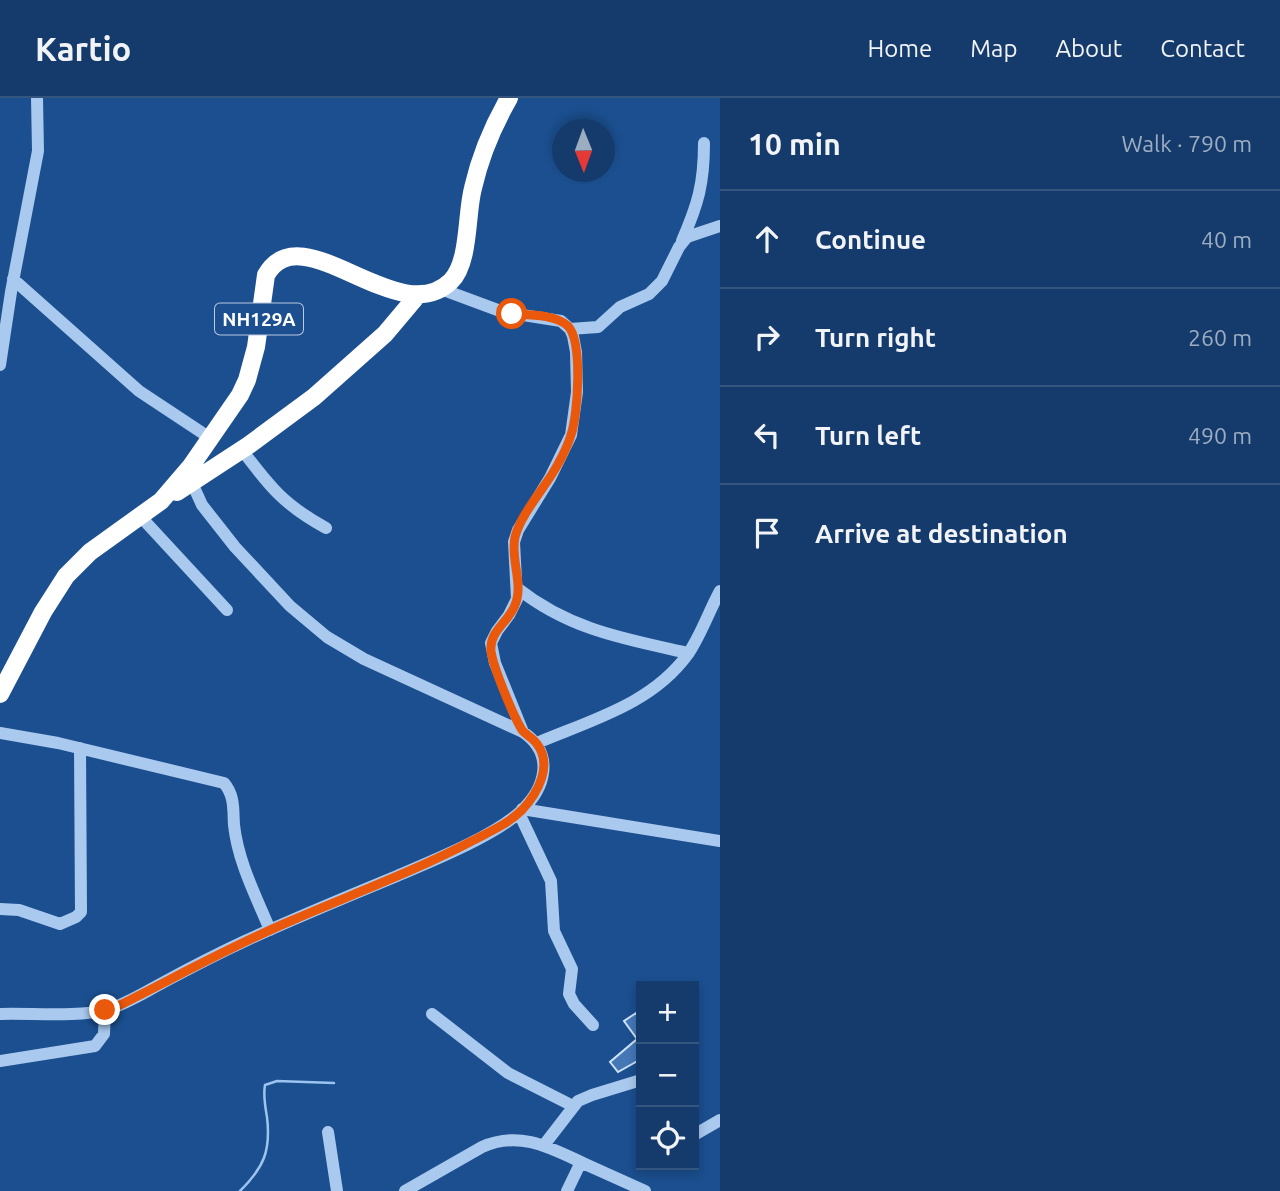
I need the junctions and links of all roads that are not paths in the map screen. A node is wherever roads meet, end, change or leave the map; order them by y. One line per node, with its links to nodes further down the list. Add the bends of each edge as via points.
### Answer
1 (37, 98): 6 (street, via 38,151)
2 (509, 98): 7 (highway, via 475,179 461,262 456,276)
3 (704, 143): 5 (street, via 700,195)
4 (720, 226): 5 (street)
5 (682, 242): 9 (street, via 662,281 649,294 620,307 598,327)
6 (13, 279): 10 (street); 11 (street, via 139,391)
7 (441, 289): 8 (highway); 9 (street, via 503,312 555,319)
8 (417, 296): 11 (highway, NH129A, via 304,257 281,257 272,263 247,380); 12 (highway, NH129A, via 385,334 314,397)
9 (570, 329): 17 (street, via 577,372 574,424 562,457 515,536)
10 (0, 363)
11 (210, 438): 14 (highway, NH129A)
12 (242, 450): 13 (highway, NH129A); 16 (street, via 284,501)
13 (192, 482): 14 (highway, NH129A); 22 (street, via 202,505 235,547 290,606 327,637 364,659)
14 (161, 501): 15 (highway, NH129A)
15 (141, 517): 19 (street); 21 (highway, NH129A, via 90,552 66,576)
16 (326, 528)
17 (517, 588): 20 (street, via 538,605 579,625); 22 (street, via 515,606 493,637 491,648)
18 (720, 592): 20 (street)
19 (227, 610)
20 (688, 653): 24 (street, via 663,680 625,708)
21 (0, 694)
22 (523, 732): 24 (street)
23 (0, 733): 25 (street)
24 (537, 743): 26 (street, via 544,767 534,794)
25 (80, 748): 28 (street, via 81,912 60,924 19,910); 29 (street, via 224,783 234,806 240,857)
26 (521, 811): 27 (street); 29 (street, via 503,825 426,863); 33 (street, via 551,881 554,931 572,969 569,994)
27 (720, 841)
28 (0, 909)
29 (270, 930): 30 (street)
30 (105, 1010): 31 (street); 34 (street, via 104,1034 95,1046)
31 (0, 1014)
32 (432, 1014): 36 (street, via 508,1073)
33 (593, 1024)
34 (0, 1061)
35 (636, 1082): 36 (street)
36 (573, 1106): 40 (street)
37 (720, 1120): 39 (street)
38 (328, 1132): 43 (street)
39 (699, 1134)
40 (544, 1144): 41 (street); 42 (street, via 514,1139 493,1142)
41 (581, 1162): 45 (street); 46 (street)
42 (425, 1185): 44 (street)
43 (337, 1191)
44 (405, 1191)
45 (567, 1191)
46 (645, 1191)

